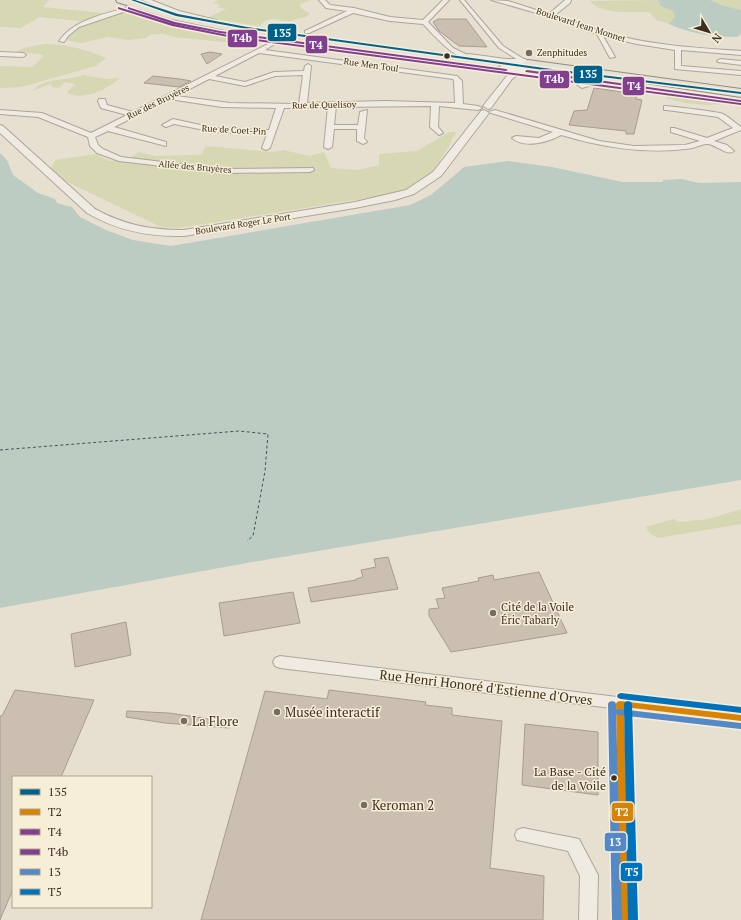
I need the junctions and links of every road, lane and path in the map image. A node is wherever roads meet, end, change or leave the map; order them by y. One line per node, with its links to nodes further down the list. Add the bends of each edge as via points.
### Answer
1 (121, 0): 6 (main road)
2 (322, 0): 7 (street, via 328,7)
3 (455, 0): 10 (street); 17 (street)
4 (494, 0): 8 (street, Boulevard Jean Monnet)
5 (568, 0): 8 (street)
6 (136, 2): 9 (street); 13 (main road, via 183,19); 14 (street, via 78,26); 15 (main road, via 177,15 221,24)
7 (357, 11): 10 (street, via 390,19); 11 (street)
8 (550, 16): 12 (street, Boulevard Jean Monnet)
9 (213, 20)
10 (425, 22): 23 (street, via 451,49)
11 (307, 32)
12 (600, 33): 16 (street, Boulevard Jean Monnet, via 639,43); 24 (street)
13 (276, 34): 15 (main road); 18 (street, Rue des Bruyères, via 280,36 279,40)
14 (62, 41)
15 (348, 43): 23 (main road); 27 (main road)
16 (678, 48): 19 (street, Boulevard Jean Monnet); 30 (street, via 677,68)
17 (502, 49): 27 (street); 27 (street, via 509,57); 27 (street, via 503,58)
18 (260, 50): 22 (street, Rue Men Toul); 32 (street, Rue des Bruyères)
19 (741, 53)
20 (0, 54): 21 (street)
21 (23, 55)
22 (311, 57): 29 (street); 42 (street, Rue Men Toul, via 455,77 458,81)
23 (469, 57): 27 (street)
24 (612, 57)
25 (720, 61): 26 (street)
26 (741, 63)
27 (510, 64): 31 (street); 33 (main road); 44 (street, Boulevard Roger Le Port, via 509,77)
28 (543, 69): 33 (main road)
29 (307, 73): 32 (street, via 274,74 245,84); 39 (street)
30 (741, 73)
31 (565, 74): 33 (main road); 34 (street)
32 (209, 77): 36 (street, Rue des Bruyères)
33 (662, 84): 35 (main road)
34 (585, 86)
35 (741, 94)
36 (170, 97): 41 (street, Rue de Quelisoy, via 230,105); 48 (street, Rue des Bruyères)
37 (102, 101): 48 (street, via 104,106)
38 (435, 104): 40 (street, Rue de Quelisoy); 42 (street, Rue de Quelisoy); 59 (street, via 434,127)
39 (303, 105): 40 (street, Rue de Quelisoy); 41 (street, Rue de Quelisoy)
40 (332, 105): 52 (street)
41 (281, 106): 57 (street)
42 (459, 106): 44 (street, Rue de Quelisoy)
43 (667, 108): 51 (street, via 720,115)
44 (486, 110): 54 (street, Boulevard Roger Le Port, via 437,174 410,192 355,205 184,233 130,229 105,220 91,211); 58 (street, Rue de Quelisoy)
45 (0, 112): 47 (street)
46 (364, 112): 53 (street)
47 (24, 113): 49 (street); 60 (street, via 39,115)
48 (133, 114): 55 (street, Rue des Bruyères)
49 (0, 121)
50 (169, 123): 57 (street, Rue de Coet-Pin, via 214,130)
51 (740, 126): 62 (street)
52 (329, 127): 53 (street); 65 (street)
53 (362, 127): 63 (street, via 360,139)
54 (0, 128)
55 (107, 128): 60 (street, Rue des Bruyères); 64 (street)
56 (674, 130): 62 (street)
57 (272, 132): 66 (street)
58 (560, 132): 61 (street, via 537,142); 62 (street, Rue de Quelisoy, via 608,145 606,151 632,154 634,148 679,148)
59 (439, 133)
60 (90, 136): 68 (street, Allée des Bruyères, via 94,146 100,151 119,159 222,170)
61 (516, 138)
62 (707, 141): 67 (street)
63 (363, 142)
64 (163, 144)
65 (328, 147)
66 (266, 148)
67 (730, 151)
68 (310, 170)
69 (280, 662): 70 (street, Rue Henri Honoré d'Estienne d'Orves)
70 (620, 704): 71 (street, Rue Henri Honoré d'Estienne d'Orves); 74 (street)
71 (741, 718)
72 (523, 835): 73 (street, via 573,844 589,875)
73 (588, 920)
74 (624, 920)

